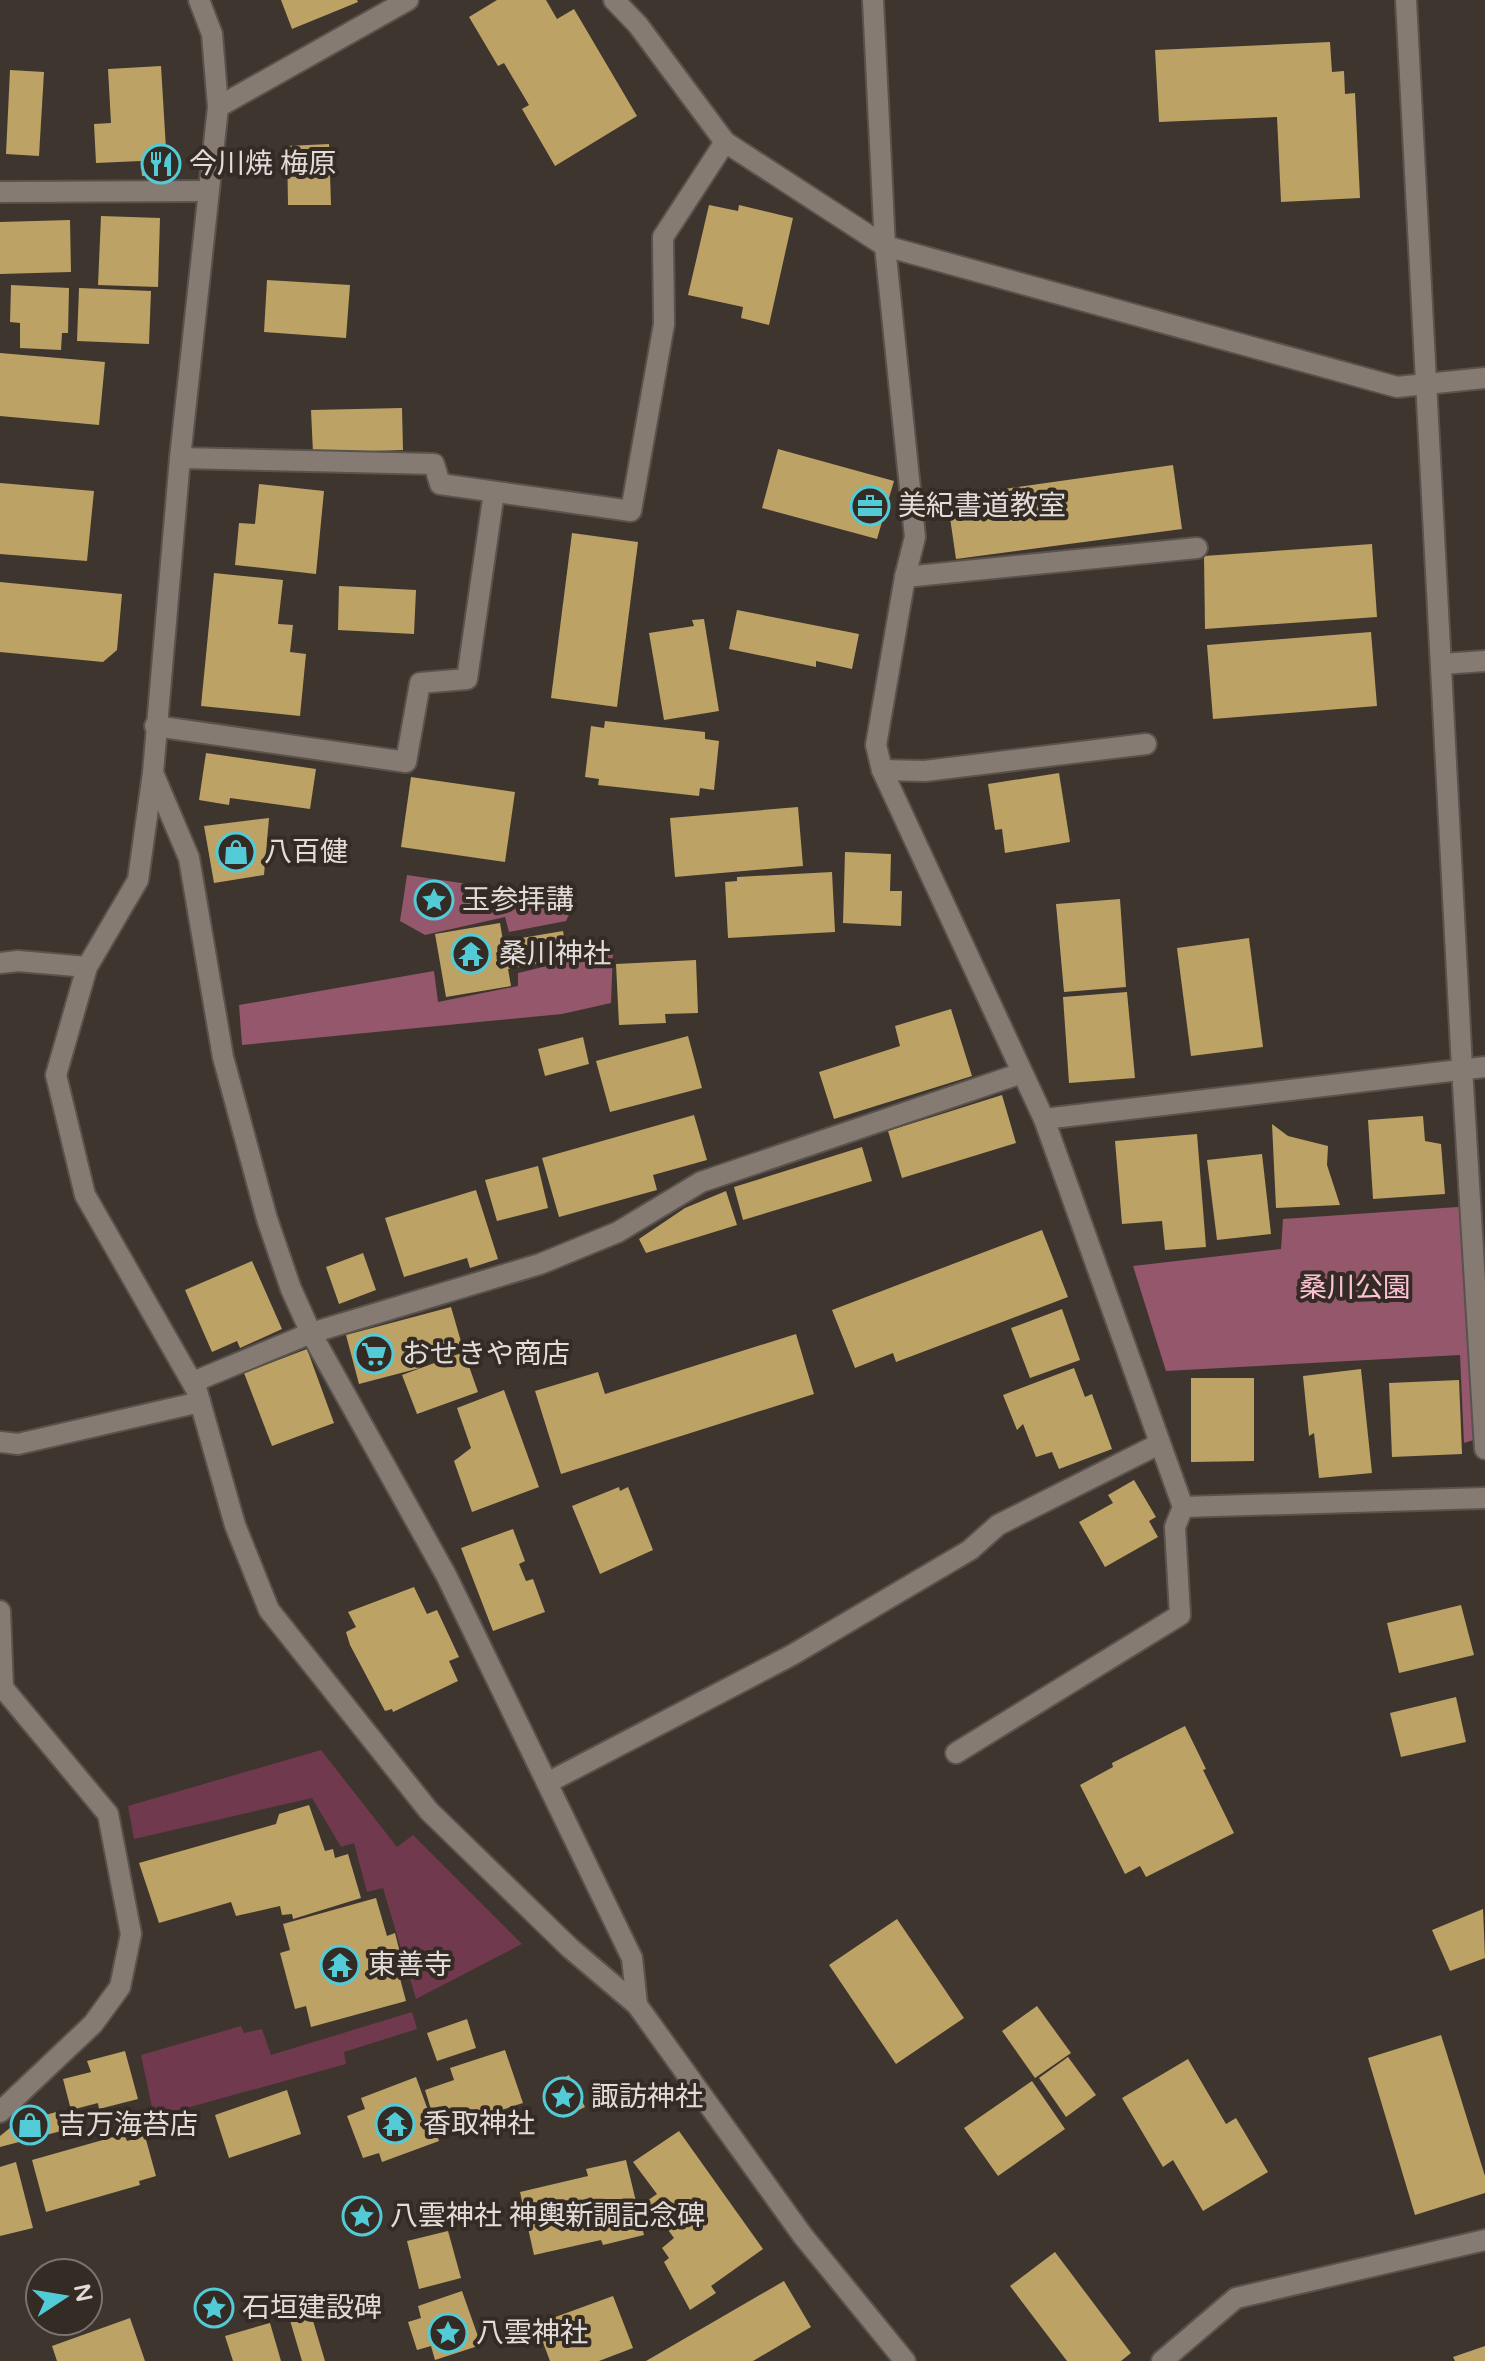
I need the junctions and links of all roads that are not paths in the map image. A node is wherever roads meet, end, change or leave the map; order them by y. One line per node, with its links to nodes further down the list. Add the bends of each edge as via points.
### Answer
1 (199, 0): 6 (street, via 212,34)
2 (408, 0): 6 (street)
3 (614, 0): 7 (street)
4 (873, 0): 10 (street)
5 (1406, 0): 12 (street)
6 (218, 107): 8 (street)
7 (725, 142): 10 (street); 14 (street, via 663,237 664,324 631,511)
8 (208, 191): 9 (street); 13 (street)
9 (0, 192)
10 (885, 246): 12 (street, via 1397,387); 16 (street, via 915,537)
11 (1485, 378): 12 (street)
12 (1427, 382): 18 (street)
13 (180, 458): 14 (street, via 434,464 440,484); 19 (street)
14 (494, 492): 19 (street, via 467,679 420,683 406,762)
15 (1197, 548): 16 (street)
16 (905, 577): 21 (street, via 876,745)
17 (1485, 661): 18 (street)
18 (1442, 664): 26 (street)
19 (155, 726): 22 (street)
20 (1146, 744): 21 (street, via 925,771)
21 (882, 770): 27 (street)
22 (153, 773): 24 (street, via 138,880); 29 (street, via 189,858 223,1057 267,1219)
23 (0, 963): 24 (street)
24 (87, 967): 30 (street, via 56,1075 85,1195)
25 (1485, 1067): 26 (street)
26 (1462, 1068): 28 (street); 35 (street)
27 (1022, 1073): 28 (street); 29 (street, via 701,1182 618,1232 540,1264)
28 (1044, 1119): 33 (street)
29 (311, 1333): 30 (street); 41 (street, via 446,1575)
30 (193, 1382): 31 (street)
31 (200, 1402): 32 (street, via 18,1444); 42 (street, via 235,1525 269,1610 429,1811 570,1948)
32 (0, 1442): 34 (street)
33 (1159, 1444): 37 (street); 41 (street, via 998,1525 970,1550 792,1655)
34 (0, 1449)
35 (1485, 1449)
36 (1485, 1498): 37 (street)
37 (1183, 1507): 40 (street, via 1175,1527 1180,1615)
38 (0, 1611): 39 (street)
39 (2, 1688): 43 (street, via 108,1814 131,1934 120,1987 93,2024)
40 (956, 1753)
41 (547, 1783): 42 (street, via 632,1958)
42 (637, 2005): 45 (street, via 803,2236)
43 (0, 2112)
44 (1485, 2240): 46 (street, via 1236,2298)
45 (905, 2361)
46 (1162, 2361)

